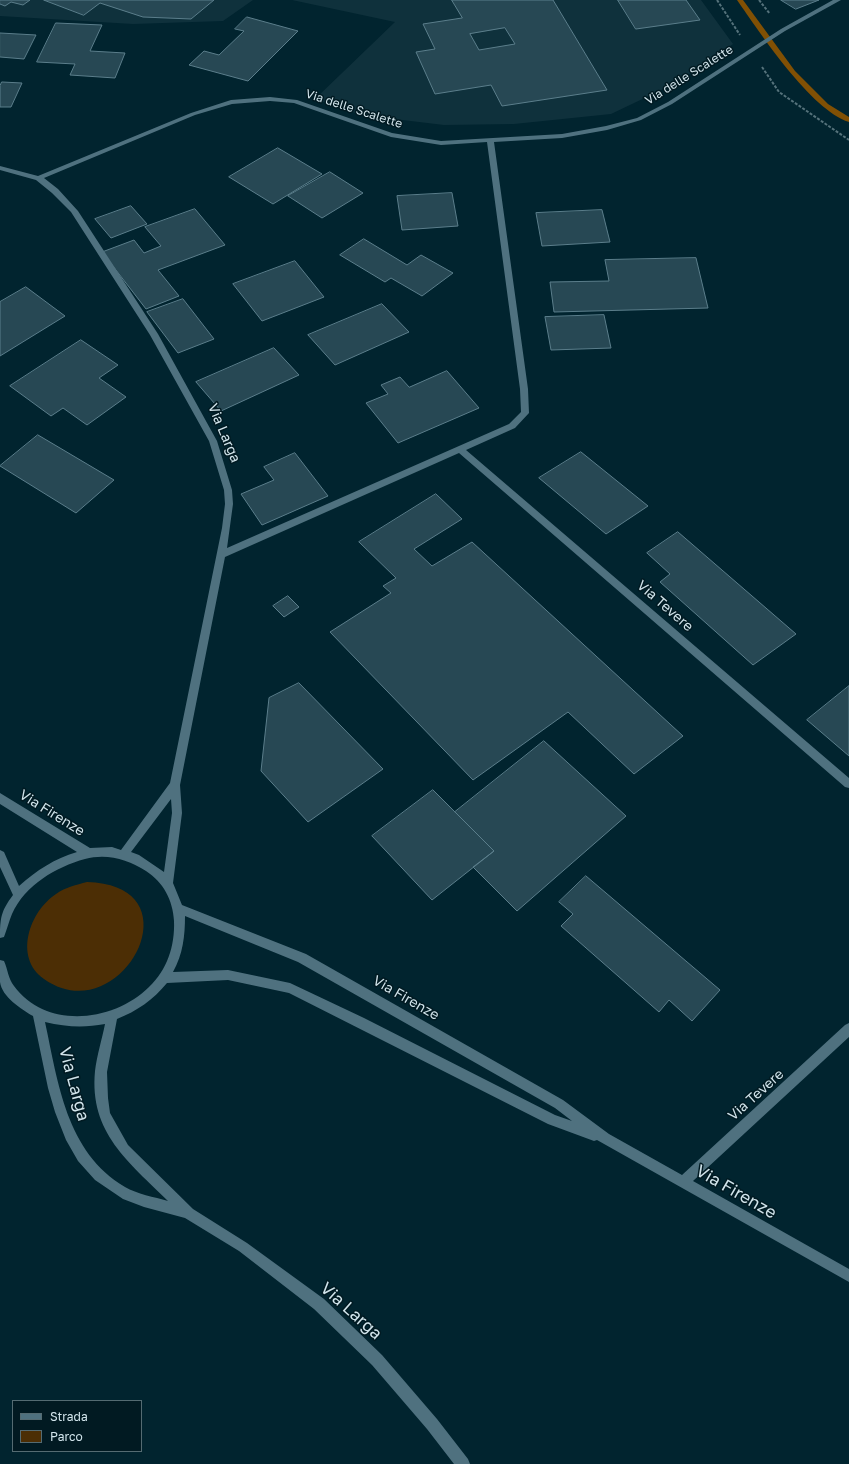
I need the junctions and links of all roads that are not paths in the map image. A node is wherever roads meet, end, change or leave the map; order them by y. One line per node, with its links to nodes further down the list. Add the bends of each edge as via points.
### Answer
1 (838, 0): 2 (street, Via delle Scalette, via 783,30 670,103 639,119 562,136)
2 (490, 140): 4 (street, Via delle Scalette, via 441,143 391,135 295,101 270,98 231,102 192,114); 5 (street, via 524,389 525,413 512,426)
3 (0, 168): 4 (street, Via Larga)
4 (39, 178): 6 (street, Via Larga, via 74,211 98,246 154,334 206,428 224,472 228,490 229,504)
5 (461, 450): 6 (street); 7 (street, Via Tevere)
6 (220, 555): 8 (street, Via Larga)
7 (849, 784)
8 (175, 785): 12 (street, Via Larga); 13 (street, Via Larga, via 177,814)
9 (0, 798): 10 (street, Via Firenze)
10 (88, 853): 12 (street, Via Firenze, via 108,852); 14 (street, Via Firenze, via 68,858 49,867 32,879)
11 (0, 855): 14 (street)
12 (123, 855): 13 (street, Via Firenze, via 141,861)
13 (168, 882): 15 (street, Via Firenze)
14 (18, 895): 16 (street, Via Firenze, via 7,912)
15 (179, 909): 18 (street, Via Firenze, via 181,928 177,947); 22 (street, Via Firenze, via 302,958 559,1104)
16 (0, 933)
17 (0, 965): 19 (street, Via Firenze, via 9,988 21,1003)
18 (164, 978): 20 (street, Via Firenze, via 139,1002); 22 (street, Via Firenze, via 228,975 290,988 552,1120)
19 (38, 1014): 20 (street, Via Firenze, via 55,1020 74,1022 93,1021); 24 (street, Via Larga, via 58,1106 78,1151 91,1167 120,1191 136,1198)
20 (112, 1015): 24 (street, Via Larga, via 101,1072 104,1115 124,1149)
21 (849, 1029): 23 (street, Via Tevere)
22 (605, 1138): 23 (street, Via Firenze)
23 (683, 1182): 25 (street, Via Firenze)
24 (189, 1212): 26 (street, Via Larga, via 243,1246 318,1304 377,1360)
25 (849, 1276)
26 (464, 1464)

